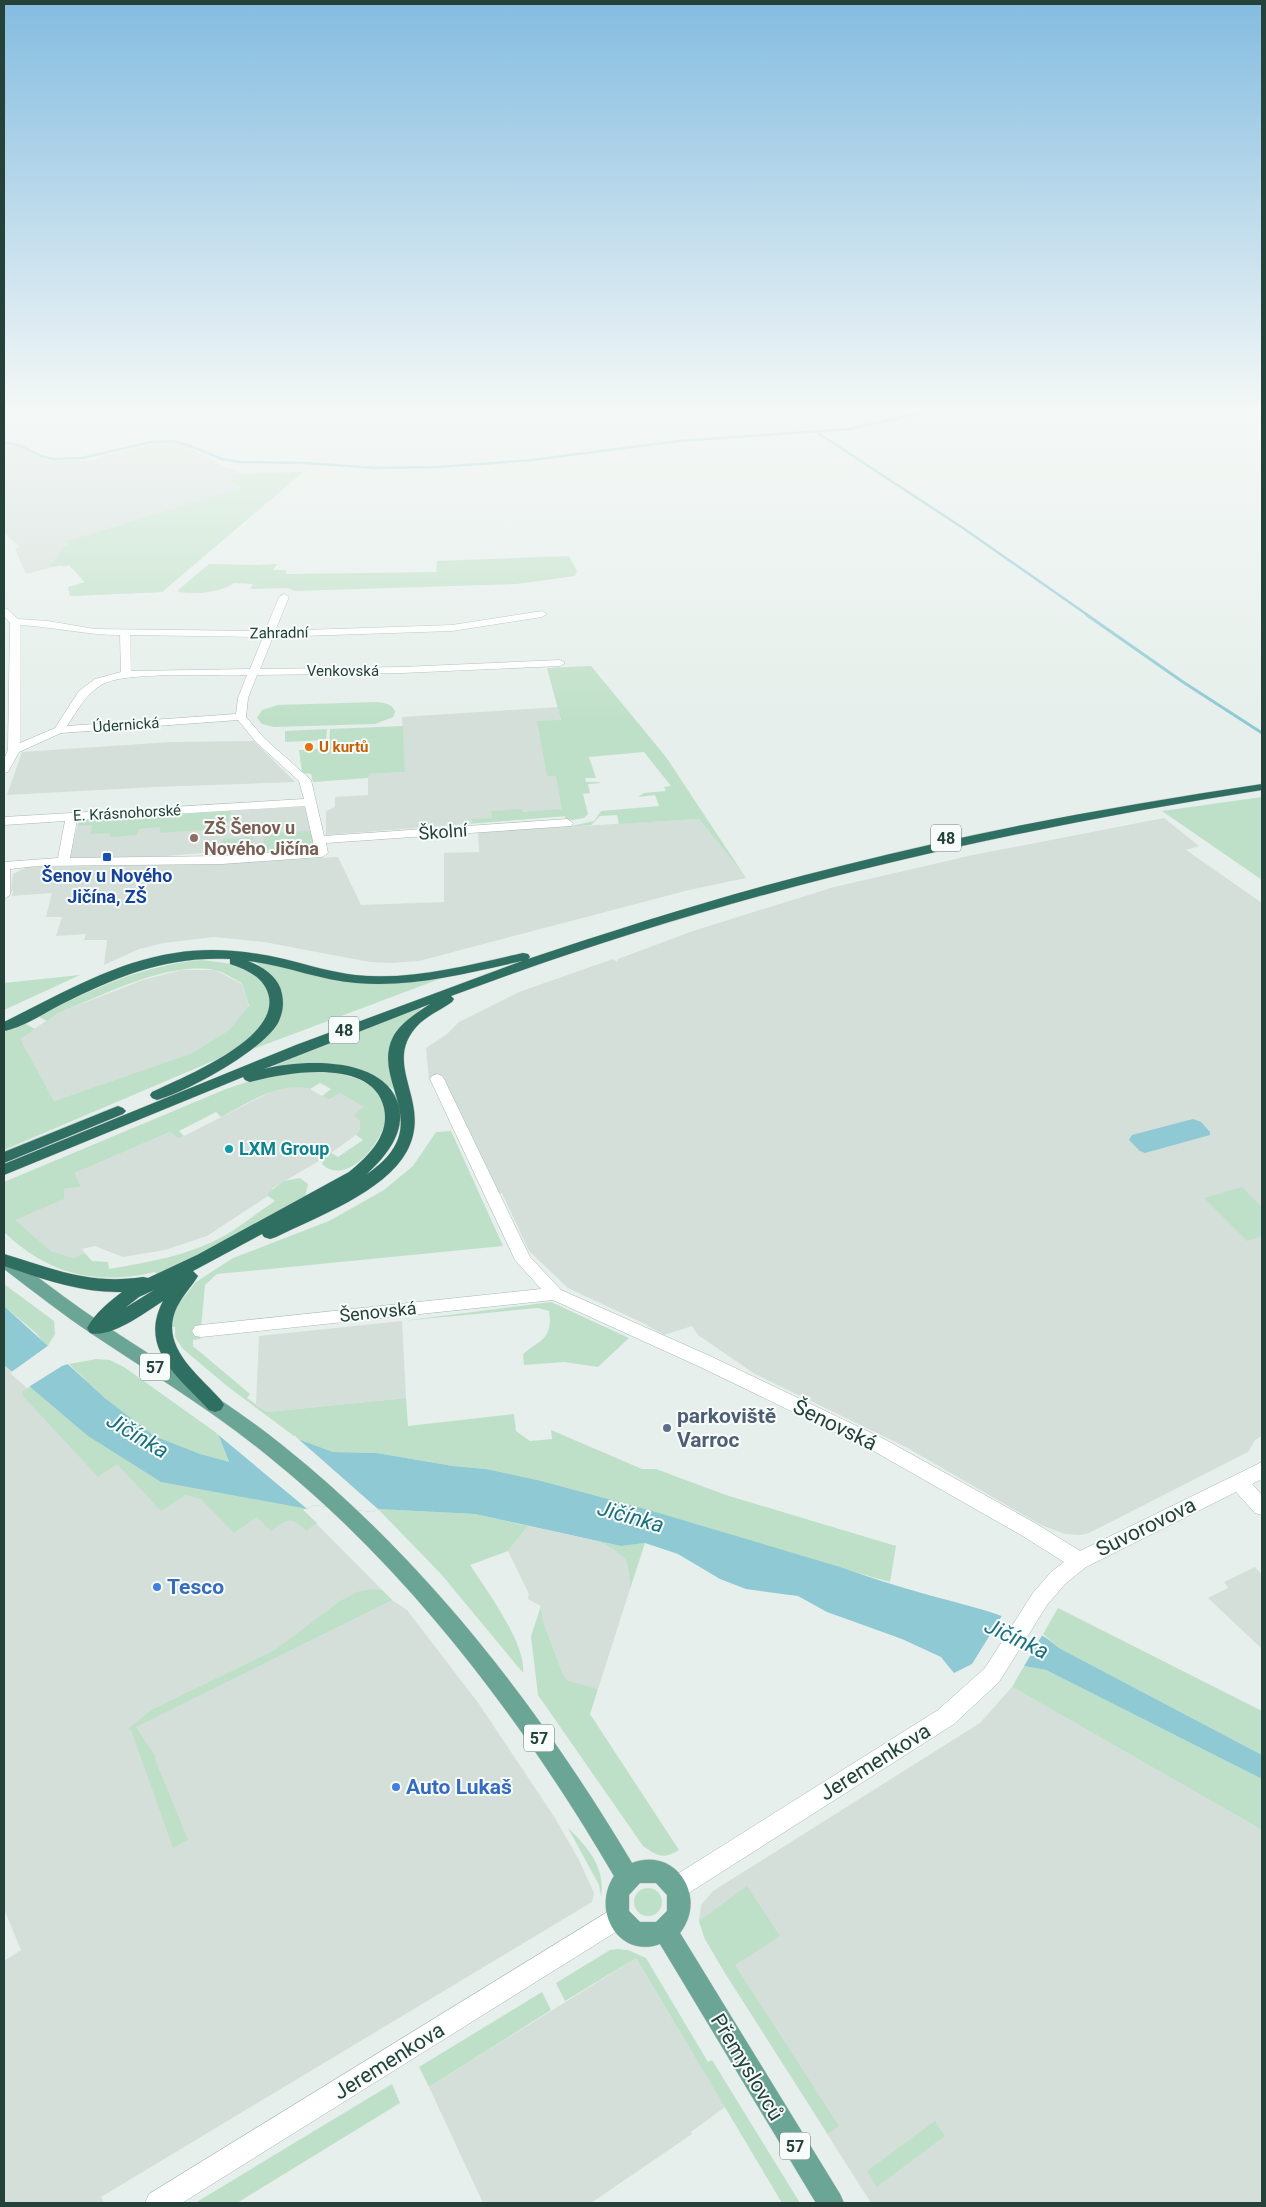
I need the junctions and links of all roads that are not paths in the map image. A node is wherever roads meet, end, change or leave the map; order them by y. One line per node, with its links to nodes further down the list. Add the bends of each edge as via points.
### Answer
1 (284, 597): 6 (street)
2 (4, 611): 4 (street)
3 (542, 614): 6 (street, Zahradní, via 452,628)
4 (15, 622): 5 (street, Zahradní, via 95,632); 7 (street)
5 (125, 632): 6 (street, Zahradní); 11 (street)
6 (271, 634): 10 (street)
7 (16, 648): 8 (street); 14 (street)
8 (4, 651)
9 (560, 663): 10 (street, Venkovská, via 402,670)
10 (254, 671): 11 (street, Venkovská); 12 (street, via 243,698)
11 (126, 674): 13 (street, Venkovská, via 99,681 83,694)
12 (241, 717): 13 (street, Údernická); 18 (street, via 260,740 305,780)
13 (60, 730): 14 (street, Údernická)
14 (14, 750): 15 (street)
15 (4, 770)
16 (1262, 781): 28 (highway, 48, via 1058,815 900,848 673,909)
17 (1262, 787): 28 (highway, 48, via 1064,820 898,856)
18 (310, 802): 19 (street, E. Krásnohorské); 22 (street)
19 (72, 816): 20 (street, E. Krásnohorské); 23 (street)
20 (4, 821)
21 (567, 823): 22 (street, Školní)
22 (321, 847): 23 (street, Školní, via 222,860)
23 (63, 862): 24 (street, Školní)
24 (4, 866)
25 (4, 870): 26 (street)
26 (4, 895)
27 (214, 955): 28 (highway, via 263,959 332,975 381,980); 29 (highway, via 174,957 145,964 116,974); 31 (highway, via 243,963 266,977 277,997 275,1014 261,1035 237,1054)
28 (526, 960): 31 (highway, 48); 34 (highway, via 445,1001 418,1018 400,1038 395,1051 395,1066 409,1112 409,1124 406,1137 392,1161 365,1184)
29 (4, 1027)
30 (436, 1079): 36 (street, Šenovská, via 523,1260)
31 (160, 1100): 32 (highway, 48); 35 (highway, via 261,1073 322,1067 373,1081 386,1091 393,1109 388,1138 370,1163 355,1176)
32 (9, 1162)
33 (4, 1260): 35 (highway, via 55,1277 100,1286 139,1284); 37 (main road, 57)
34 (206, 1267): 37 (highway, via 117,1322); 39 (highway, via 175,1294 164,1318 162,1334 169,1352)
35 (184, 1268): 37 (highway, via 124,1298 106,1313)
36 (555, 1294): 38 (street, Šenovská); 43 (street, Šenovská, via 877,1444)
37 (96, 1328): 39 (main road, 57)
38 (201, 1331)
39 (215, 1405): 45 (main road, 57, via 276,1451 343,1509 438,1608 532,1728)
40 (1262, 1470): 41 (street, Suvorovova)
41 (1238, 1482): 42 (street); 43 (street, Suvorovova)
42 (1262, 1507)
43 (1079, 1561): 44 (street, Suvorovova)
44 (1040, 1598): 46 (street, Jeremenkova, via 992,1675 946,1717)
45 (628, 1878): 46 (main road, via 640,1872 654,1871 667,1877); 47 (main road, via 617,1893)
46 (676, 1888): 48 (main road, via 679,1911)
47 (619, 1917): 48 (main road, via 625,1926 637,1933 652,1935); 49 (street, Jeremenkova)
48 (665, 1930): 50 (main road, Přemyslovců / 57)
49 (158, 2203)
50 (831, 2203)

